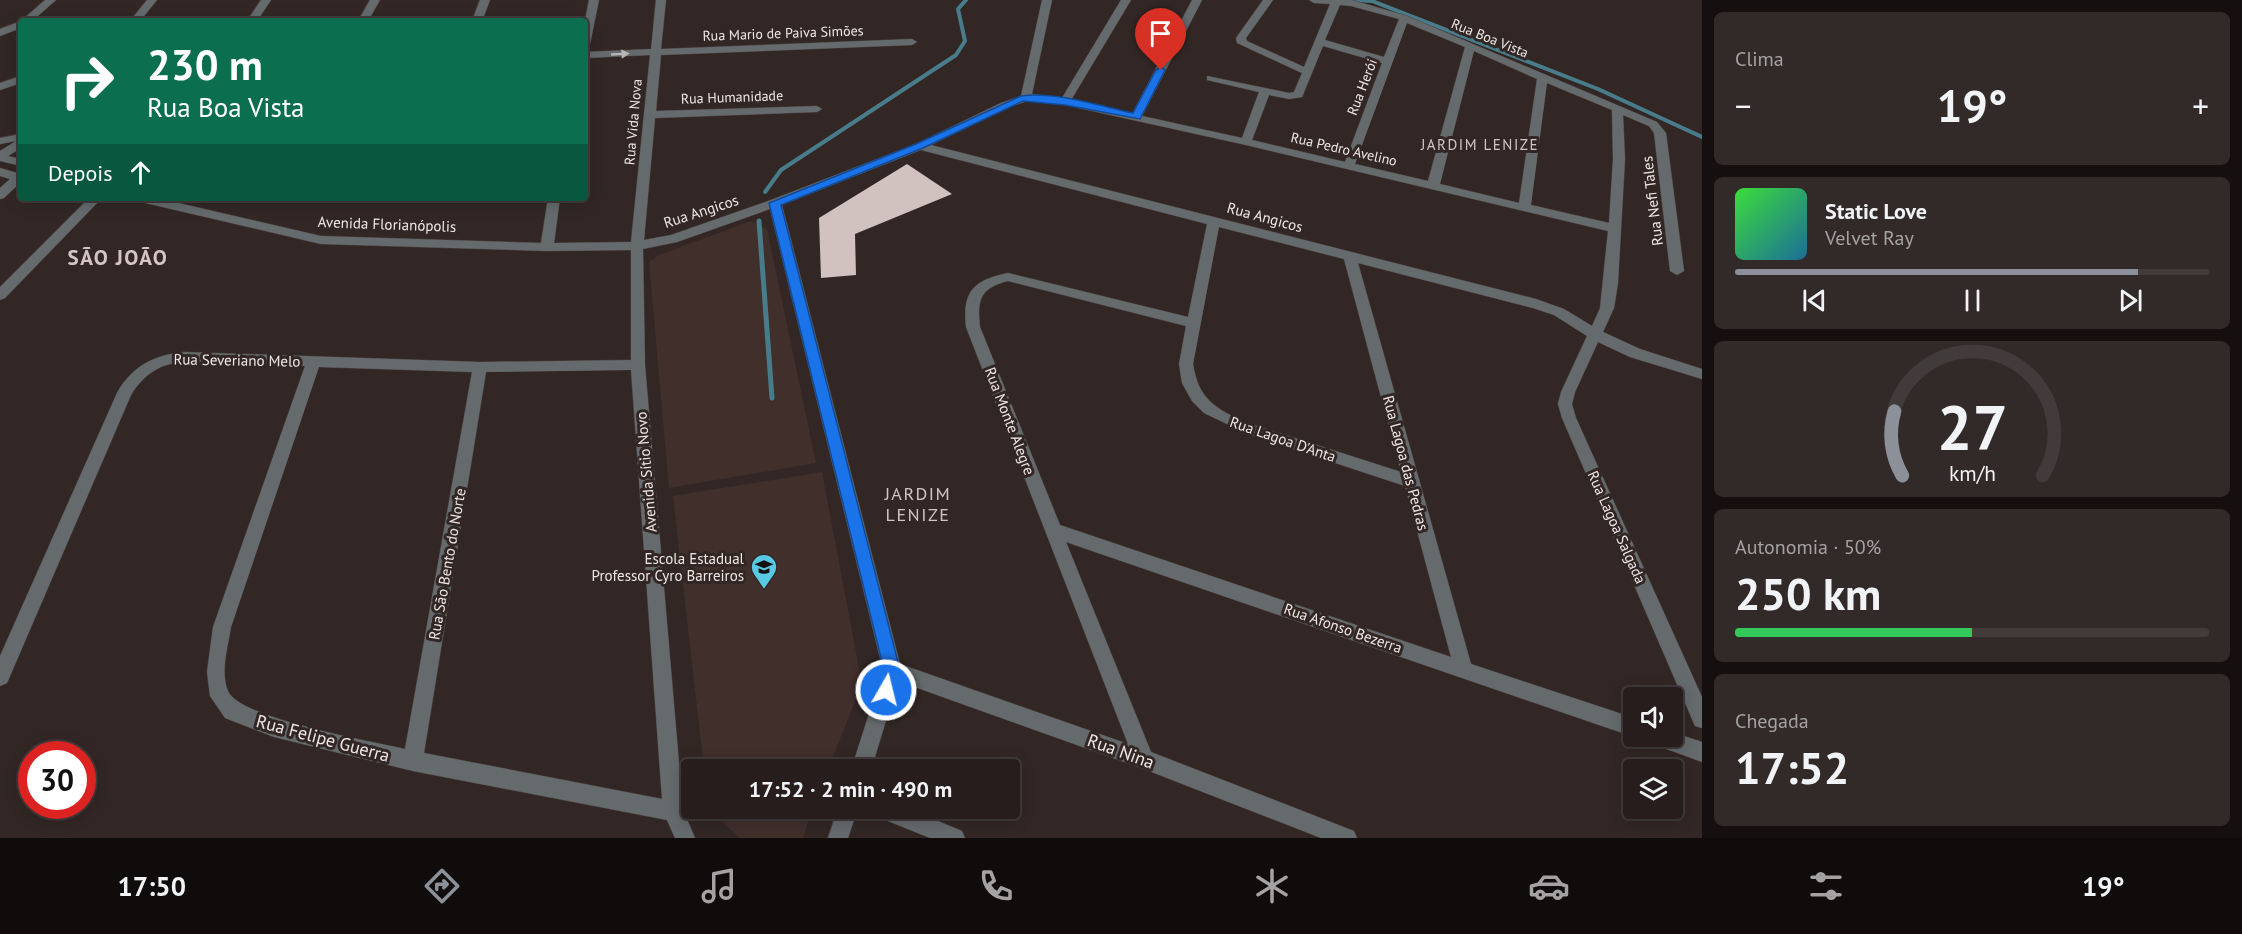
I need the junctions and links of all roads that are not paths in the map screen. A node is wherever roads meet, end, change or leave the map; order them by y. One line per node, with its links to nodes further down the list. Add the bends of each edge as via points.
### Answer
1 (51, 0): 14 (street)
2 (152, 0): 15 (street)
3 (266, 0): 16 (street)
4 (375, 0): 17 (street)
5 (485, 0): 18 (street)
6 (594, 0): 21 (street)
7 (661, 0): 26 (street, Rua Vida Nova)
8 (1047, 0): 35 (street)
9 (1126, 0): 36 (street)
10 (1197, 0): 40 (street)
11 (1268, 0): 29 (street, via 1241,38 1242,43)
12 (1314, 0): 13 (street, Rua Boa Vista)
13 (1336, 2): 19 (street, Rua Boa Vista); 24 (street)
14 (30, 18)
15 (137, 18)
16 (254, 18)
17 (365, 18)
18 (478, 18)
19 (1404, 18): 25 (street, Rua Boa Vista); 28 (street, Rua Herói)
20 (18, 25): 22 (street)
21 (588, 29)
22 (0, 33)
23 (912, 42): 26 (street, Rua Mario de Paiva Simões)
24 (1321, 42): 28 (street); 29 (street)
25 (1470, 46): 30 (street, Rua Boa Vista); 53 (street)
26 (655, 52): 27 (street, Rua Mario de Paiva Simões, one-way to 26); 39 (street, Rua Vida Nova)
27 (588, 55)
28 (1388, 61): 49 (street, Rua Herói)
29 (1307, 72): 34 (street, via 1298,95)
30 (1543, 76): 37 (street, Rua Boa Vista); 59 (street)
31 (1212, 78): 34 (street)
32 (18, 80): 33 (street)
33 (0, 87)
34 (1265, 91): 44 (street)
35 (1026, 98): 36 (street); 46 (street)
36 (1065, 102): 40 (street, Rua Pedro Avelino)
37 (1617, 108): 41 (street, Rua Boa Vista); 61 (street)
38 (817, 109): 39 (street, Rua Humanidade)
39 (648, 115): 62 (street, Rua Vida Nova)
40 (1136, 117): 44 (street, Rua Pedro Avelino)
41 (1658, 128): 65 (street, Rua Nefi Tales)
42 (18, 138): 43 (street)
43 (0, 141)
44 (1246, 142): 49 (street, Rua Pedro Avelino)
45 (18, 145): 47 (street)
46 (920, 146): 58 (street); 60 (street, Rua Angicos)
47 (0, 157): 48 (street)
48 (18, 162)
49 (1348, 166): 53 (street, Rua Pedro Avelino)
50 (0, 172): 51 (street)
51 (18, 176)
52 (18, 179): 54 (street)
53 (1433, 186): 59 (street, Rua Pedro Avelino)
54 (0, 195)
55 (93, 201): 66 (street)
56 (153, 201): 63 (street, Avenida Florianópolis, via 321,240)
57 (554, 201): 63 (street)
58 (775, 203): 62 (street, Rua Angicos, via 673,239); 76 (street)
59 (1525, 206): 61 (street, Rua Pedro Avelino)
60 (1214, 220): 64 (street, Rua Angicos); 67 (street, Rua Lagoa D'Anta)
61 (1615, 229): 68 (street, via 1611,283)
62 (637, 246): 63 (street, Avenida Florianópolis); 70 (street, Avenida Sítio Novo)
63 (547, 247)
64 (1350, 256): 68 (street, Rua Angicos, via 1536,304 1559,312); 73 (street, Rua Lagoa das Pedras)
65 (1677, 270)
66 (0, 294)
67 (1193, 323): 73 (street, Rua Lagoa D'Anta, via 1186,364 1189,383 1209,409 1255,431); 74 (street, Rua Monte Alegre, via 1008,277 980,287 972,299 973,327)
68 (1596, 334): 72 (street, Rua Angicos, via 1635,353); 78 (street, Rua Lagoa Salgada, via 1565,404)
69 (314, 361): 71 (street, Rua Severiano Melo); 77 (street, Rua Severiano Melo, via 184,357 154,363 140,371 124,393); 84 (street, Rua Felipe Guerra, via 222,627 216,672 219,696 232,711 274,728)
70 (638, 365): 71 (street, Rua Severiano Melo); 85 (street, Avenida Sítio Novo)
71 (480, 367): 84 (street, Rua São Bento do Norte)
72 (1702, 374)
73 (1412, 482): 75 (street, Rua Lagoa das Pedras)
74 (1053, 530): 75 (street, Rua Afonso Bezerra); 83 (street, Rua Monte Alegre)
75 (1463, 669): 79 (street, Rua Afonso Bezerra)
76 (892, 670): 82 (street); 83 (street, Rua Nina)
77 (0, 675)
78 (1702, 719)
79 (1623, 724)
80 (1683, 745): 81 (street)
81 (1702, 752)
82 (864, 759)
83 (1144, 759): 91 (street, Rua Nina)
84 (413, 761): 85 (street, Rua Felipe Guerra)
85 (673, 811): 88 (street, Avenida Sítio Novo)
86 (844, 819): 89 (street)
87 (908, 819): 90 (street)
88 (685, 838)
89 (838, 838)
90 (955, 838)
91 (1347, 838)

